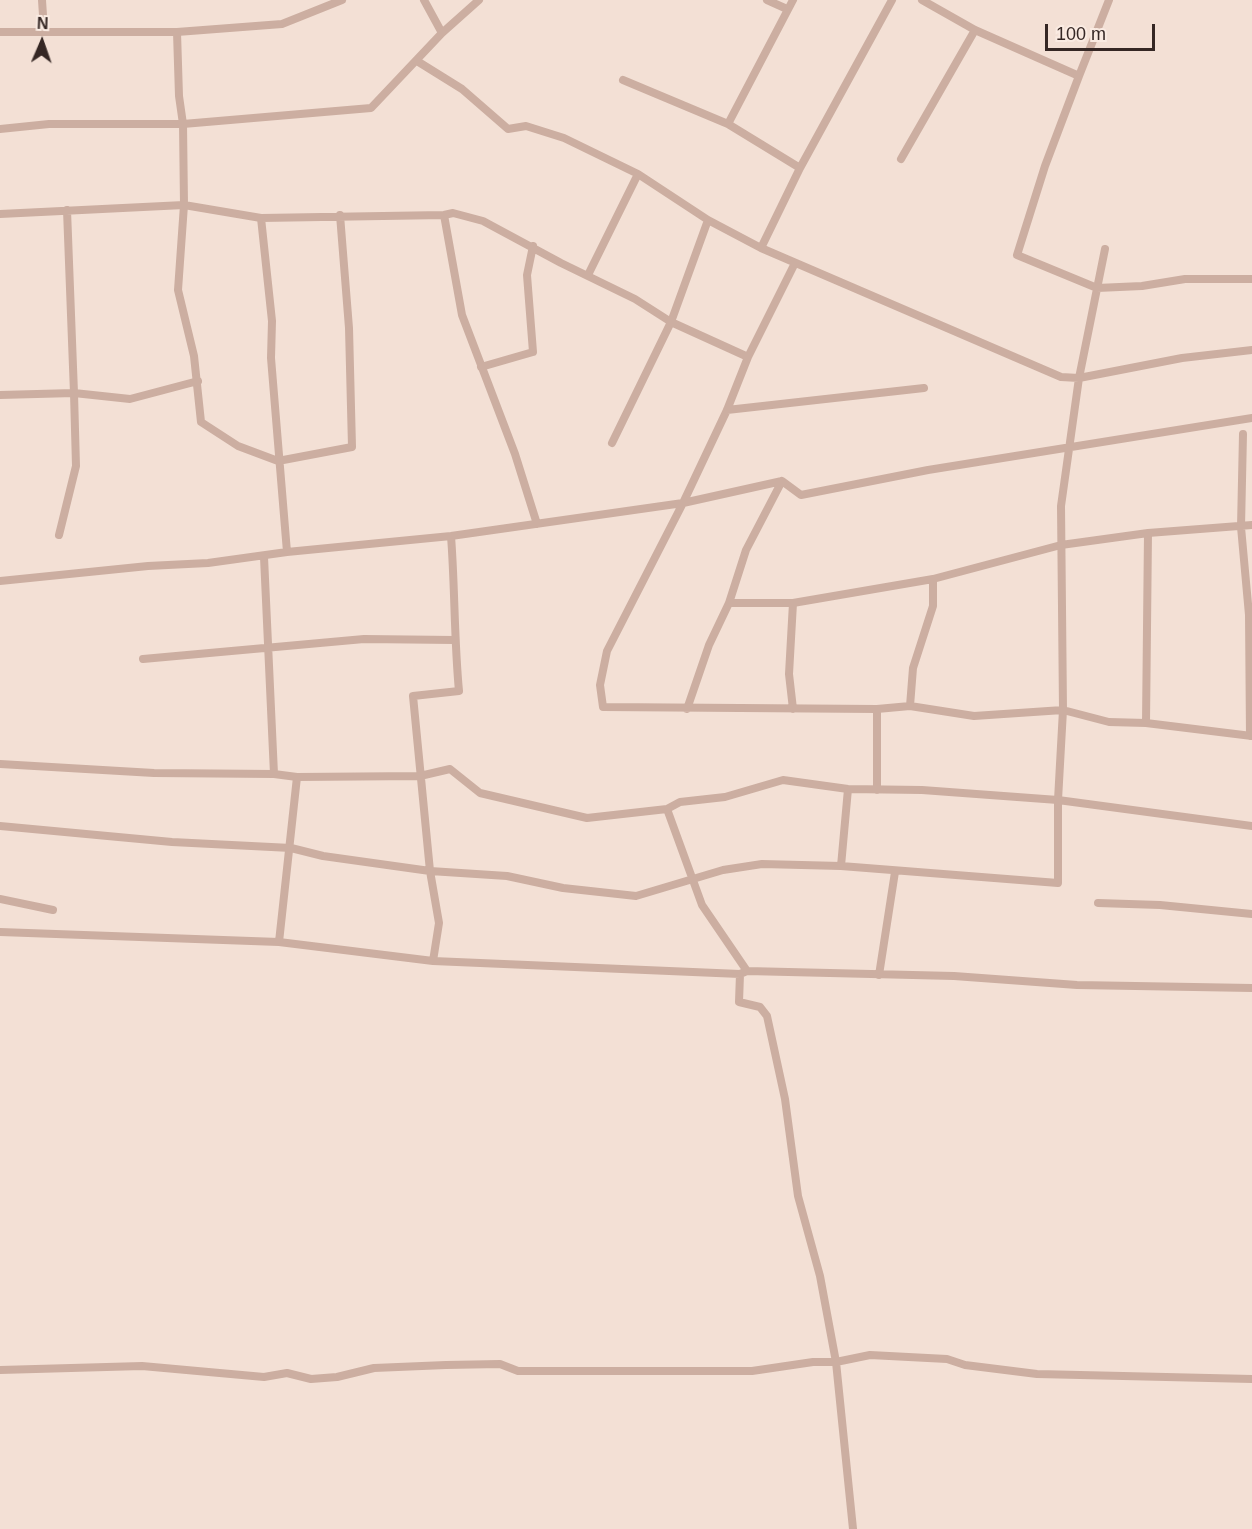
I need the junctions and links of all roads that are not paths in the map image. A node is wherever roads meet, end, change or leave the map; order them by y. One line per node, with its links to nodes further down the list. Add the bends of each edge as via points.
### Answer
1 (42, 0): 12 (street)
2 (342, 0): 13 (street, via 282,24)
3 (424, 0): 15 (street)
4 (479, 0): 15 (street)
5 (767, 0): 10 (street)
6 (793, 0): 10 (street)
7 (892, 0): 23 (street)
8 (922, 0): 11 (street)
9 (1108, 0): 17 (street)
10 (787, 9): 20 (street)
11 (975, 30): 17 (street); 22 (street)
12 (44, 31): 13 (street); 14 (street)
13 (177, 32): 19 (street)
14 (0, 33)
15 (442, 33): 16 (street)
16 (417, 61): 19 (street, via 371,108); 24 (street, via 462,89 508,129 526,126 564,138)
17 (1079, 76): 38 (street, via 1017,255)
18 (623, 80): 20 (street)
19 (183, 124): 21 (street, via 49,124); 25 (street)
20 (728, 124): 23 (street)
21 (0, 129)
22 (901, 159)
23 (800, 168): 33 (street)
24 (638, 174): 31 (street); 36 (street)
25 (184, 205): 26 (street); 30 (street); 44 (street, via 178,290)
26 (67, 210): 27 (street); 46 (street)
27 (0, 214)
28 (340, 215): 29 (street); 30 (street); 53 (street, via 349,328 352,447)
29 (444, 215): 32 (street, via 453,213 483,221); 42 (street, via 462,315)
30 (261, 218): 53 (street, via 272,321)
31 (708, 220): 33 (street); 39 (street)
32 (533, 246): 36 (street); 42 (street, via 527,275 533,352)
33 (761, 248): 35 (street)
34 (1105, 249): 38 (street)
35 (795, 263): 41 (street); 43 (street, via 1061,377)
36 (588, 275): 39 (street, via 635,298)
37 (1252, 279): 38 (street, via 1185,279)
38 (1097, 288): 43 (street)
39 (671, 322): 41 (street); 51 (street)
40 (1252, 350): 43 (street, via 1182,358)
41 (748, 357): 48 (street)
42 (482, 367): 56 (street)
43 (1079, 378): 52 (street)
44 (198, 381): 46 (street, via 130,399); 53 (street, via 201,422 238,446)
45 (924, 388): 48 (street)
46 (74, 393): 47 (street); 60 (street, via 76,466)
47 (0, 395)
48 (727, 410): 55 (street)
49 (1252, 418): 52 (street)
50 (1242, 435): 58 (street)
51 (612, 443)
52 (1068, 448): 54 (street, via 801,495); 62 (street)
53 (278, 461): 63 (street)
54 (782, 481): 55 (street); 67 (street, via 746,550)
55 (683, 503): 56 (street); 73 (street, via 607,651 600,685 603,707)
56 (537, 524): 61 (street)
57 (1252, 525): 58 (street)
58 (1241, 527): 59 (street); 78 (street, via 1250,615)
59 (1148, 533): 62 (street); 77 (street)
60 (59, 536)
61 (451, 536): 63 (street); 69 (street)
62 (1061, 545): 65 (street); 76 (street)
63 (287, 552): 64 (street)
64 (264, 557): 66 (street); 70 (street)
65 (933, 579): 68 (street); 72 (street, via 933,606 914,668)
66 (0, 581)
67 (729, 603): 68 (street); 73 (street, via 709,645)
68 (793, 603): 74 (street, via 789,674)
69 (454, 640): 70 (street, via 364,639); 81 (street, via 459,691 412,696)
70 (266, 649): 71 (street); 80 (street)
71 (143, 659)
72 (910, 706): 75 (street); 76 (street, via 974,716)
73 (687, 709): 74 (street)
74 (793, 709): 75 (street)
75 (878, 710): 84 (street)
76 (1063, 710): 77 (street, via 1109,722); 85 (street)
77 (1146, 723): 78 (street)
78 (1251, 736)
79 (0, 764): 80 (street, via 154,773)
80 (274, 774): 82 (street)
81 (420, 776): 82 (street); 86 (street, via 450,769 480,793 587,818); 91 (street)
82 (297, 777): 89 (street)
83 (848, 789): 84 (street); 86 (street, via 783,780 724,797 680,802); 90 (street)
84 (877, 790): 85 (street)
85 (1058, 800): 88 (street); 92 (street, via 1058,883)
86 (667, 809): 93 (street)
87 (0, 826): 89 (street)
88 (1252, 826)
89 (291, 848): 91 (street); 99 (street)
90 (841, 866): 92 (street); 93 (street, via 762,864 723,870)
91 (430, 871): 93 (street, via 507,876 563,888 636,896); 100 (street, via 439,923)
92 (895, 872): 102 (street)
93 (694, 881): 101 (street, via 702,905)
94 (0, 899): 96 (street)
95 (1098, 903): 97 (street)
96 (53, 910)
97 (1252, 914)
98 (0, 932): 99 (street)
99 (279, 942): 100 (street)
100 (433, 961): 101 (street)
101 (743, 972): 102 (street); 104 (street, via 739,1002 760,1008 771,1028 798,1196 820,1276)
102 (879, 975): 103 (street, via 1077,985)
103 (1252, 988)
104 (836, 1362): 105 (street, via 752,1371 518,1371 500,1364 446,1365 374,1368 311,1379 287,1373 264,1377 142,1366); 106 (street, via 870,1355 947,1359 1037,1374); 107 (street)
105 (0, 1370)
106 (1252, 1379)
107 (853, 1529)

